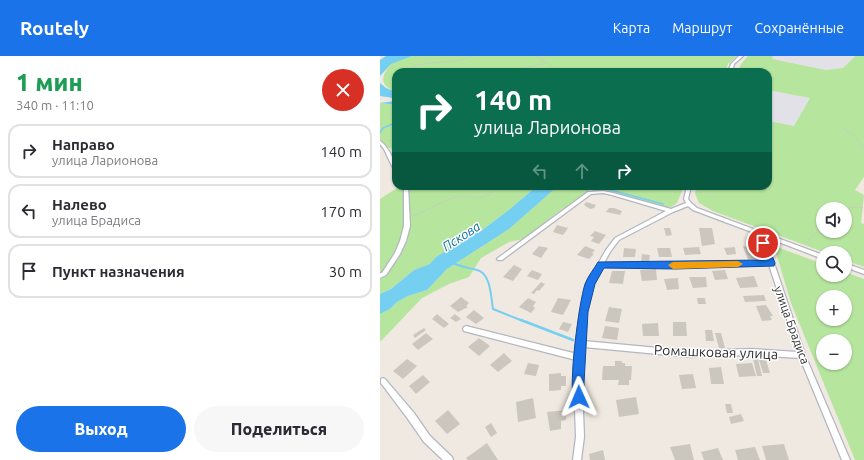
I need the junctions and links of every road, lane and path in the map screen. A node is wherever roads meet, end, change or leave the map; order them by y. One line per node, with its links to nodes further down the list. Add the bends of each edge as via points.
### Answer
1 (472, 56): 5 (path, via 461,61 416,64)
2 (537, 56): 4 (path)
3 (741, 56): 8 (street)
4 (546, 63): 6 (path); 7 (path)
5 (410, 68)
6 (524, 68)
7 (553, 68)
8 (732, 68)
9 (843, 128): 12 (path, via 855,136)
10 (392, 140): 11 (path)
11 (380, 142): 13 (street, via 390,155)
12 (864, 148)
13 (392, 164)
14 (406, 190): 21 (street)
15 (492, 190): 21 (path, via 491,194 483,198 458,197)
16 (688, 190): 17 (street, via 686,195)
17 (689, 204): 20 (street); 23 (street, via 698,211)
18 (852, 208): 19 (path)
19 (864, 208)
20 (671, 211): 26 (street, via 613,194 590,193); 28 (street, via 617,239)
21 (406, 218): 31 (street, via 407,226 403,241 388,268)
22 (816, 232): 24 (path, via 808,243)
23 (759, 233): 24 (street); 27 (street, улица Брадиса)
24 (799, 248): 25 (street)
25 (816, 254)
26 (500, 259)
27 (771, 263): 28 (street); 34 (street, улица Брадиса)
28 (601, 264): 33 (street, via 590,284 583,312)
29 (852, 268): 30 (street)
30 (864, 272)
31 (380, 276)
32 (466, 329): 35 (street)
33 (582, 344): 34 (street, Ромашковая улица, via 690,354 752,352); 35 (street)
34 (802, 355): 39 (street, улица Брадиса)
35 (580, 358): 38 (street, via 580,437)
36 (383, 381): 37 (street, via 427,439)
37 (449, 460)
38 (577, 460)
39 (846, 460)

